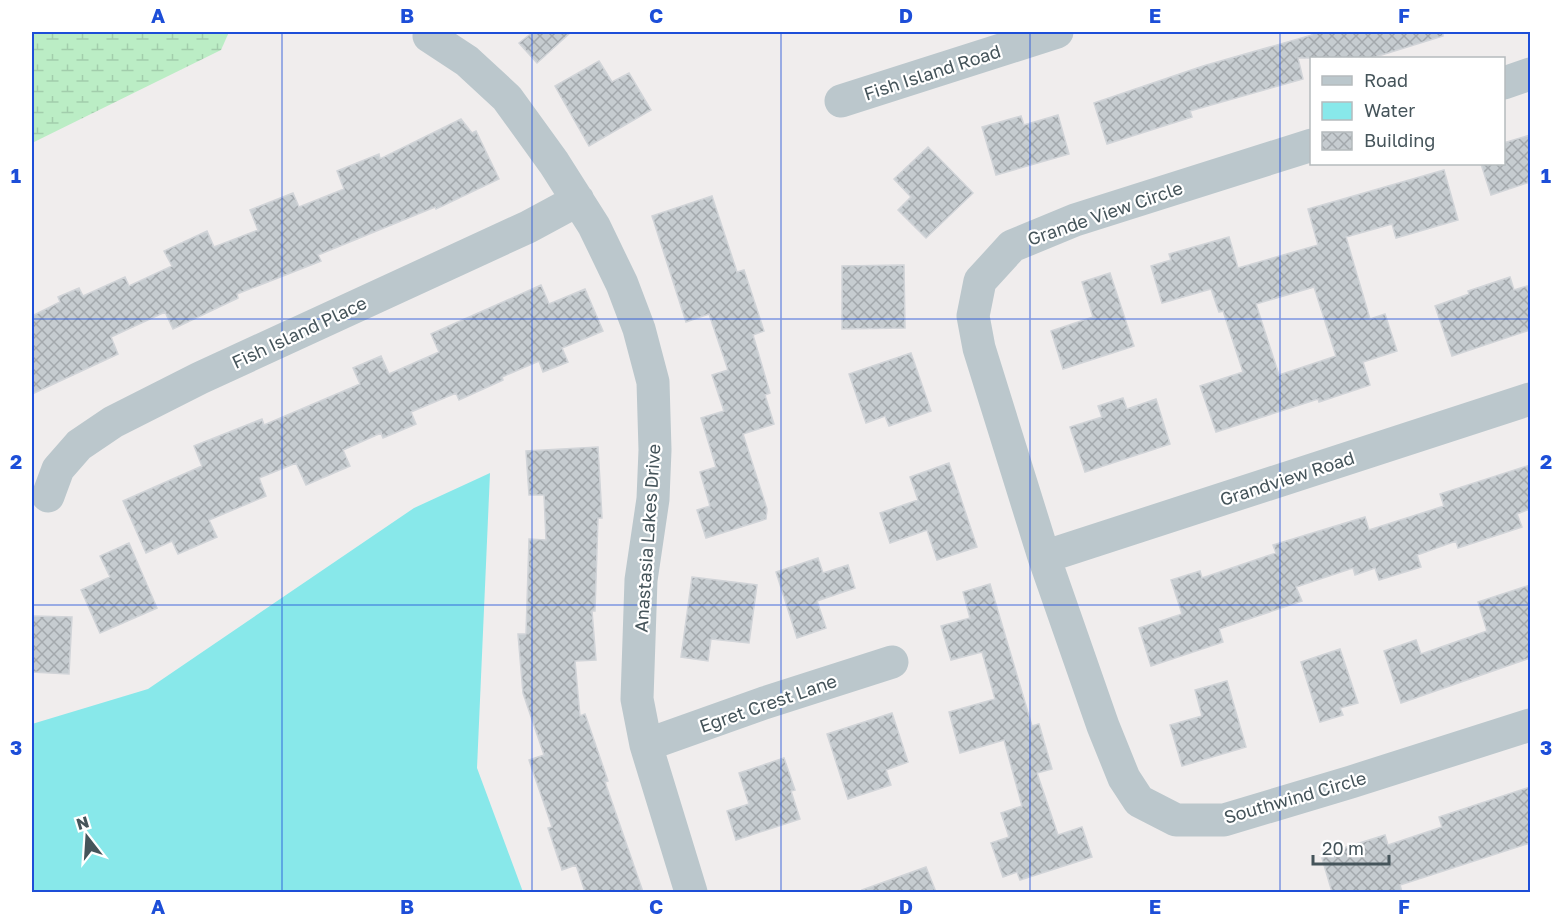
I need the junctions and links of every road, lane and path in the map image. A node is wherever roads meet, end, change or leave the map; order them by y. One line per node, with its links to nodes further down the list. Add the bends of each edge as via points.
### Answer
1 (1057, 32): 5 (street, Fish Island Road)
2 (429, 36): 7 (street, Anastasia Lakes Drive, via 467,61 507,98)
3 (1530, 74): 4 (street)
4 (1505, 82)
5 (841, 101)
6 (1310, 145): 10 (street, Grande View Circle, via 1043,233 1012,246 980,281 973,316 979,348)
7 (578, 200): 9 (street, Fish Island Place, via 113,422 80,445 58,469); 13 (street, Anastasia Lakes Drive, via 622,284 653,382 656,450 641,580 637,699)
8 (1530, 399): 10 (street, Grandview Road)
9 (48, 496)
10 (1044, 556): 12 (street, Southwind Circle, via 1124,778 1139,801 1176,820 1224,820)
11 (892, 662): 13 (street, Egret Crest Lane)
12 (1530, 725)
13 (646, 745): 14 (street, Anastasia Lakes Drive)
14 (692, 892)

